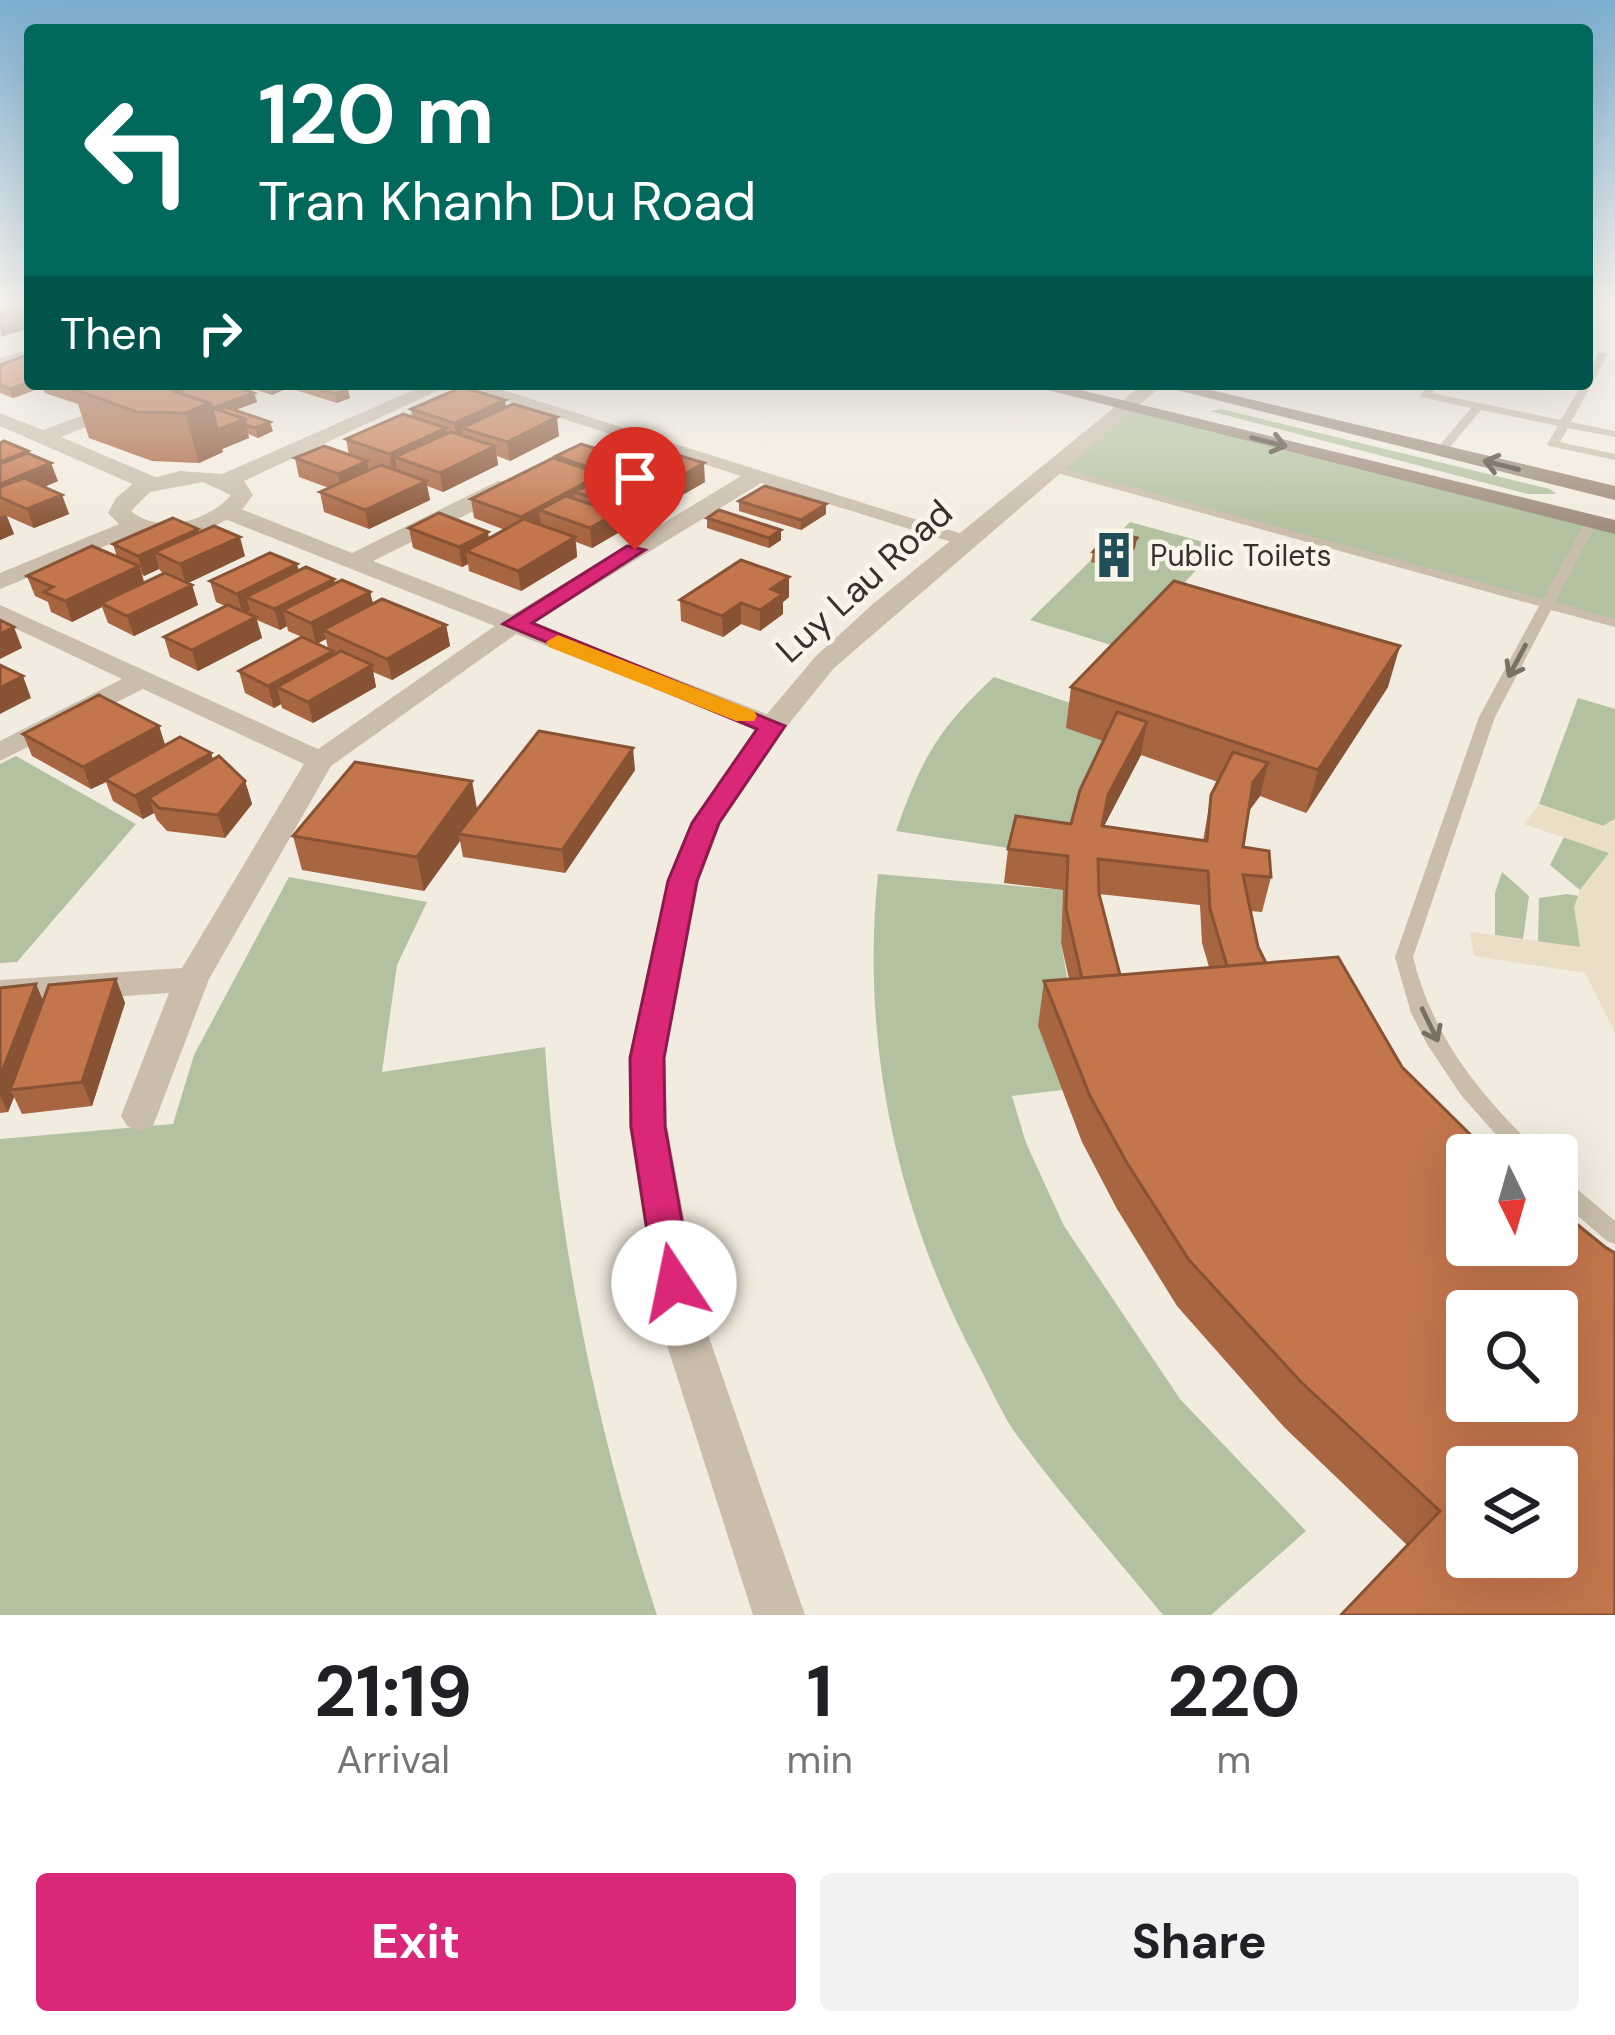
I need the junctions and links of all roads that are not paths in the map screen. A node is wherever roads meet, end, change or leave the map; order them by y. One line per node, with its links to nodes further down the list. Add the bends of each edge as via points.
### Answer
1 (169, 390): 14 (street)
2 (430, 390): 20 (street)
3 (480, 390): 19 (street, via 604,438)
4 (1056, 390): 10 (main road)
5 (1150, 390): 10 (street, Luy Lau Road)
6 (1183, 390): 15 (main road)
7 (1430, 390): 9 (lane, via 1425,395)
8 (1584, 390): 12 (lane)
9 (1478, 406): 12 (lane); 15 (lane)
10 (1126, 408): 17 (street, Luy Lau Road); 24 (main road, one-way to 24)
11 (0, 419): 14 (street)
12 (1564, 424): 13 (lane); 16 (lane, via 1553,444)
13 (1615, 434)
14 (44, 437): 21 (street)
15 (1441, 451): 22 (main road, one-way to 15)
16 (1615, 457)
17 (1054, 469): 27 (street, Luy Lau Road); 30 (lane)
18 (534, 473): 28 (street)
19 (755, 477): 27 (street); 33 (street)
20 (227, 480): 21 (street); 23 (street, via 242,493)
21 (152, 484): 25 (street, via 119,509)
22 (1615, 493)
23 (228, 512): 25 (street, via 187,526); 28 (street)
24 (1592, 521): 26 (main road); 30 (lane)
25 (136, 525): 29 (street)
26 (1615, 527)
27 (966, 539): 35 (street, Luy Lau Road, via 825,662)
28 (354, 561): 33 (street)
29 (0, 582)
30 (1548, 604): 32 (lane); 41 (lane, one-way to 41, via 1487,717 1404,957 1439,1045)
31 (0, 612): 34 (street)
32 (1615, 623)
33 (514, 624): 35 (street); 37 (street)
34 (140, 680): 36 (street); 37 (street)
35 (772, 726): 44 (street, Luy Lau Road, via 706,823 682,881 647,1058 648,1126 681,1320)
36 (0, 752)
37 (320, 761): 38 (street)
38 (192, 980): 39 (street); 40 (street)
39 (0, 992)
40 (140, 1116)
41 (1508, 1134)
42 (1578, 1203): 43 (lane)
43 (1615, 1234)
44 (779, 1615)

